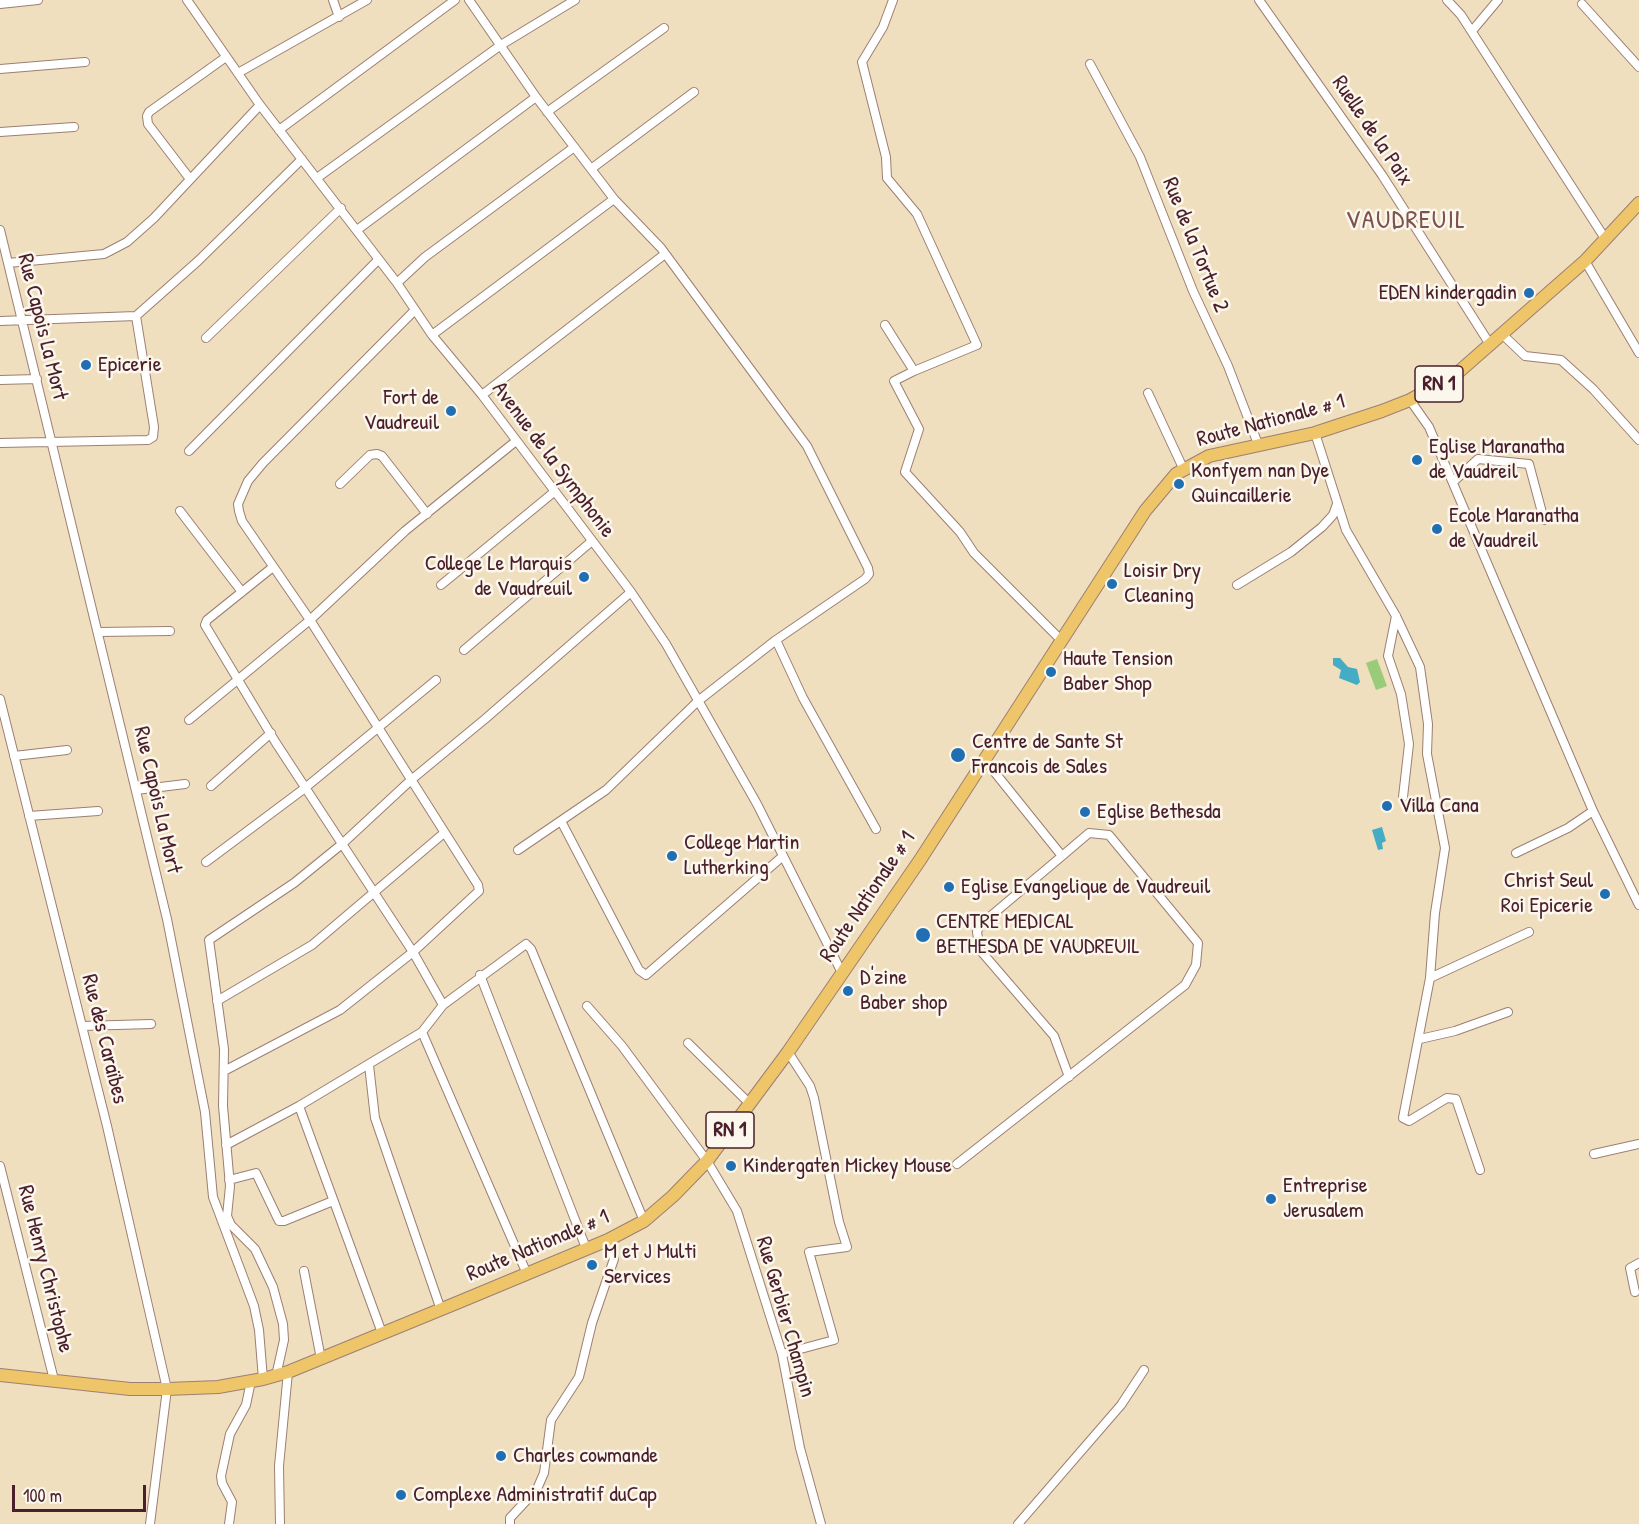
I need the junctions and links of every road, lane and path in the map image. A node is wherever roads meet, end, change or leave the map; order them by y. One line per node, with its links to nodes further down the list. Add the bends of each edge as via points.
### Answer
1 (38, 0): 12 (street)
2 (187, 0): 18 (street, Avenue de la Symphonie)
3 (333, 0): 14 (street)
4 (367, 0): 14 (street)
5 (455, 0): 29 (street)
6 (470, 0): 17 (street)
7 (575, 0): 17 (street)
8 (893, 0): 57 (street, via 883,27 862,62 886,157 887,178 917,214 976,345)
9 (1259, 0): 55 (street, Ruelle de la Paix, via 1378,169)
10 (1447, 0): 16 (street)
11 (1498, 0): 16 (street)
12 (0, 4)
13 (1582, 4): 21 (street)
14 (339, 17): 23 (street)
15 (664, 28): 27 (street)
16 (1472, 31): 41 (street)
17 (501, 45): 25 (street); 34 (street)
18 (226, 57): 23 (street, Avenue de la Symphonie); 35 (street, via 147,116 148,124)
19 (85, 62): 22 (street)
20 (1090, 64): 68 (street, Rue de la Tortue 2, via 1140,157)
21 (1639, 67)
22 (0, 69)
23 (238, 73): 26 (street, Avenue de la Symphonie)
24 (694, 92): 33 (street)
25 (536, 97): 27 (street); 40 (street)
26 (260, 105): 29 (street, Avenue de la Symphonie); 35 (street)
27 (547, 112): 31 (street)
28 (74, 127): 30 (street)
29 (279, 130): 32 (street, Avenue de la Symphonie)
30 (0, 132)
31 (573, 148): 33 (street); 46 (street, via 424,257)
32 (302, 159): 34 (street, Avenue de la Symphonie); 48 (street)
33 (591, 169): 36 (street)
34 (317, 178): 38 (street, Avenue de la Symphonie)
35 (190, 179): 45 (street, via 127,242 104,254)
36 (614, 199): 42 (street); 52 (street)
37 (1639, 203): 41 (main road, Route Nationale # 1 / RN 1)
38 (340, 208): 40 (street, Avenue de la Symphonie); 54 (street)
39 (0, 230): 45 (street, Rue Capois La Mort)
40 (357, 230): 43 (street, Avenue de la Symphonie)
41 (1606, 240): 44 (main road, Route Nationale # 1 / RN 1)
42 (665, 254): 61 (street); 88 (street, via 807,446 868,568 865,579)
43 (378, 260): 46 (street, Avenue de la Symphonie); 69 (street)
44 (1585, 261): 53 (main road, Route Nationale # 1 / RN 1); 56 (street)
45 (8, 263): 50 (street, Rue Capois La Mort)
46 (397, 283): 47 (street, Avenue de la Symphonie)
47 (415, 310): 52 (street, Avenue de la Symphonie); 79 (street, via 248,481 239,511)
48 (136, 316): 50 (street); 66 (street, via 153,437)
49 (0, 321): 50 (street)
50 (22, 321): 59 (street, Rue Capois La Mort)
51 (885, 325): 57 (street)
52 (432, 335): 61 (street, Avenue de la Symphonie)
53 (1503, 335): 55 (main road, Route Nationale # 1 / RN 1); 64 (street, via 1525,356 1562,360)
54 (206, 338)
55 (1491, 346): 62 (main road, Route Nationale # 1 / RN 1, via 1454,376)
56 (1639, 353)
57 (914, 371): 89 (street, via 894,381 919,429 905,472 974,553)
58 (0, 380): 59 (street)
59 (38, 380): 66 (street, Rue Capois La Mort)
60 (1148, 393): 70 (street)
61 (482, 395): 65 (street, Avenue de la Symphonie)
62 (1410, 400): 63 (main road, Route Nationale # 1 / RN 1); 71 (street, via 1429,427)
63 (1316, 433): 68 (main road, Route Nationale # 1 / RN 1); 74 (street)
64 (1639, 440)
65 (516, 441): 73 (street, Avenue de la Symphonie); 76 (street)
66 (52, 443): 67 (street); 87 (street, Rue Capois La Mort)
67 (0, 444)
68 (1258, 444): 70 (main road, Route Nationale # 1 / RN 1, via 1209,456)
69 (189, 451)
70 (1184, 468): 89 (main road, Route Nationale # 1 / RN 1, via 1145,511)
71 (1453, 482): 77 (street, via 1478,459 1529,464); 108 (street)
72 (340, 484): 76 (street, via 370,455 377,454)
73 (554, 492): 78 (street, Avenue de la Symphonie); 80 (street)
74 (1337, 504): 81 (street, via 1322,527 1292,552); 84 (street, via 1346,530)
75 (180, 511): 82 (street)
76 (427, 514): 85 (street)
77 (1544, 520)
78 (592, 542): 83 (street, Avenue de la Symphonie); 90 (street)
79 (273, 567): 82 (street); 85 (street)
80 (441, 585)
81 (1237, 585)
82 (242, 592): 91 (street, via 205,622)
83 (631, 592): 94 (street, Avenue de la Symphonie); 101 (street)
84 (1396, 616): 106 (street, via 1388,656 1401,694 1409,744); 125 (street, via 1420,667 1428,724 1426,754 1444,848)
85 (310, 620): 91 (street); 96 (street)
86 (170, 631): 87 (street)
87 (99, 632): 105 (street, Rue Capois La Mort)
88 (776, 640): 94 (street); 111 (street)
89 (1061, 640): 100 (main road, Route Nationale # 1 / RN 1)
90 (464, 650)
91 (237, 679): 95 (street); 97 (street)
92 (436, 680): 96 (street)
93 (0, 699): 99 (street, Rue des Caraïbes)
94 (698, 701): 110 (street, via 606,790); 116 (street, Avenue de la Symphonie)
95 (189, 720)
96 (377, 728): 101 (street); 104 (street)
97 (271, 733): 103 (street); 104 (street)
98 (67, 750): 99 (street)
99 (14, 756): 109 (street, Rue des Caraïbes)
100 (984, 759): 117 (street); 123 (main road, Route Nationale # 1 / RN 1)
101 (411, 780): 112 (street); 113 (street)
102 (185, 784): 105 (street)
103 (211, 786)
104 (305, 788): 113 (street); 118 (street)
105 (136, 790): 165 (street, Rue Capois La Mort, via 206,1112 213,1197 259,1329)
106 (1403, 797)
107 (98, 811): 109 (street)
108 (1593, 811): 115 (street, via 1568,828); 120 (street)
109 (29, 816): 131 (street, Rue des Caraïbes)
110 (561, 821): 114 (street); 116 (street, via 639,970 646,975)
111 (876, 829)
112 (444, 833): 119 (street); 122 (street, via 479,891)
113 (342, 844): 119 (street); 126 (street, via 294,884 209,940)
114 (518, 850)
115 (1515, 853)
116 (783, 856): 123 (street, Avenue de la Symphonie)
117 (1062, 856): 138 (street, via 980,925 977,932 980,950 1054,1036); 138 (street, via 1089,833 1108,835 1198,943 1196,965 1185,985)
118 (206, 862)
119 (374, 892): 122 (street); 126 (street, via 312,945)
120 (1639, 905)
121 (1529, 932): 125 (street)
122 (413, 952): 127 (street); 137 (street, via 340,1010)
123 (842, 973): 135 (main road, Route Nationale # 1 / RN 1)
124 (480, 975): 127 (street); 150 (street, via 522,944 529,945); 152 (street)
125 (1430, 978): 133 (street)
126 (217, 1001): 137 (street)
127 (443, 1005): 132 (street)
128 (587, 1006): 144 (street, Rue Gerbier Champin)
129 (1508, 1012): 133 (street)
130 (151, 1024): 131 (street)
131 (82, 1026): 166 (street, Rue des Caraïbes)
132 (422, 1032): 136 (street); 155 (street)
133 (1420, 1040): 147 (street, via 1403,1118 1409,1121 1448,1098 1456,1099)
134 (688, 1043): 139 (street)
135 (788, 1052): 139 (main road, Route Nationale # 1 / RN 1); 159 (street, via 814,1098 847,1247 810,1252 834,1340)
136 (369, 1065): 140 (street); 157 (street, via 375,1118)
137 (224, 1071): 141 (street)
138 (1069, 1077): 145 (street)
139 (749, 1103): 144 (main road, Route Nationale # 1 / RN 1)
140 (299, 1106): 141 (street); 149 (street)
141 (226, 1144): 148 (street)
142 (1639, 1144): 143 (street)
143 (1594, 1154)
144 (707, 1161): 150 (main road, Route Nationale # 1 / RN 1); 159 (street, Rue Gerbier Champin, via 736,1211)
145 (957, 1164)
146 (0, 1166): 164 (street, Rue Henry Christophe)
147 (1480, 1170)
148 (229, 1180): 149 (street, via 256,1173 279,1221); 162 (street, via 227,1216 267,1270 283,1324)
149 (333, 1201): 158 (street)
150 (644, 1221): 151 (main road, Route Nationale # 1 / RN 1)
151 (608, 1240): 152 (main road, Route Nationale # 1 / RN 1); 170 (street, via 614,1258 579,1377 551,1420 544,1473 537,1489 510,1518)
152 (586, 1248): 155 (main road, Route Nationale # 1 / RN 1)
153 (1639, 1263): 156 (street, via 1630,1268)
154 (304, 1271): 160 (street)
155 (527, 1274): 157 (main road, Route Nationale # 1 / RN 1)
156 (1635, 1292)
157 (441, 1310): 158 (main road, Route Nationale # 1 / RN 1)
158 (382, 1334): 160 (main road, Route Nationale # 1 / RN 1)
159 (782, 1354): 171 (street, Rue Gerbier Champin, via 800,1448)
160 (321, 1359): 162 (main road, Route Nationale # 1 / RN 1)
161 (1144, 1370): 172 (street, via 1121,1405)
162 (282, 1374): 165 (main road, Route Nationale # 1 / RN 1); 169 (street)
163 (0, 1375): 164 (main road, Route Nationale # 1 / RN 1)
164 (54, 1380): 166 (main road, Route Nationale # 1 / RN 1)
165 (257, 1380): 166 (main road, Route Nationale # 1 / RN 1, via 218,1388); 168 (street, Rue Capois La Mort, via 230,1434 221,1476 232,1502)
166 (167, 1389): 167 (street)
167 (150, 1524)
168 (229, 1524)
169 (280, 1524)
170 (510, 1524)
171 (821, 1524)
172 (1018, 1524)

